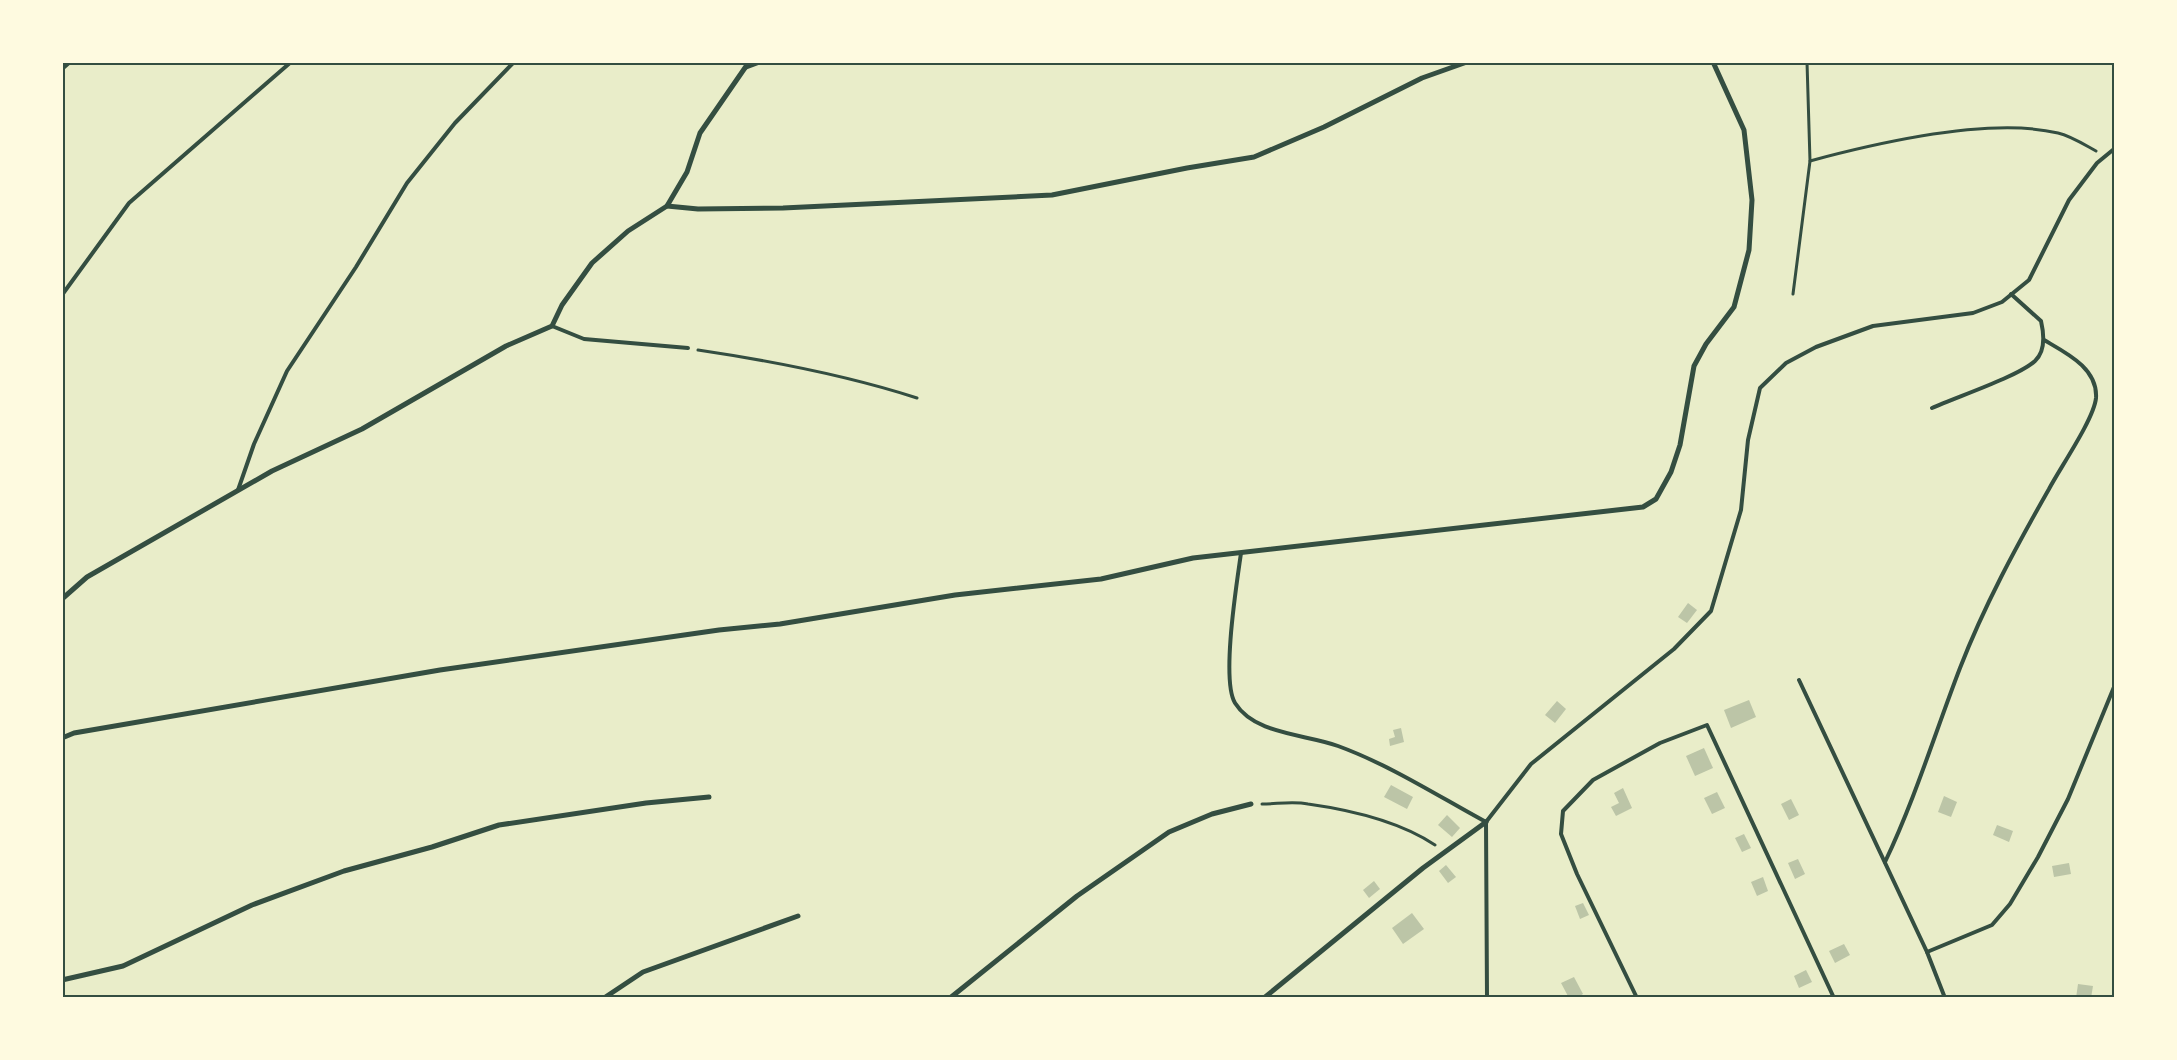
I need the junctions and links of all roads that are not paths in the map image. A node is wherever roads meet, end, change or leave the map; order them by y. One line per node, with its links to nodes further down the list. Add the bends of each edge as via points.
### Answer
1 (70, 62): 9 (lane)
2 (291, 62): 13 (lane, via 129,203)
3 (514, 62): 18 (lane, via 455,122 407,183 287,371 254,444)
4 (749, 62): 8 (street)
5 (760, 62): 8 (lane)
6 (1467, 62): 11 (street, via 1422,78 1254,158 1052,195 783,208)
7 (1713, 62): 19 (street, via 1744,130 1752,200 1746,260 1734,307 1694,366 1680,444 1671,472 1656,499 1643,507)
8 (743, 69): 11 (street, via 700,133 687,172)
9 (62, 70)
10 (2114, 149): 12 (lane, via 2097,163 2069,200 2029,280)
11 (667, 206): 14 (street, via 628,231 592,263 562,305)
12 (2011, 294): 15 (lane, via 2041,321); 26 (lane, via 2002,302 1973,313 1873,326 1824,344 1786,363 1760,388 1748,440 1740,510 1711,611 1674,649 1531,764)
13 (62, 295)
14 (552, 326): 16 (lane, via 584,339); 18 (street, via 506,346 362,429)
15 (2044, 340): 17 (lane, via 2036,361 2014,374); 27 (lane, via 2089,372 2095,383 2096,400 1987,605)
16 (688, 348)
17 (1932, 408)
18 (238, 490): 20 (street, via 87,577)
19 (1241, 553): 23 (street, via 1193,558 1101,578 955,594 780,624 431,671 74,733); 26 (lane, via 1231,635 1230,688 1234,702 1244,714 1260,724 1337,746 1390,770)
20 (62, 599)
21 (1799, 680): 27 (lane)
22 (2114, 688): 29 (lane, via 2068,798 2010,904 1992,924)
23 (62, 738)
24 (708, 797): 30 (street, via 500,825 344,870 252,905 123,966)
25 (1251, 804): 32 (street, via 1212,814 1169,832 1078,896)
26 (1486, 822): 33 (street); 34 (lane)
27 (1886, 862): 29 (lane)
28 (798, 916): 31 (street, via 643,972)
29 (1928, 952): 37 (lane)
30 (62, 980)
31 (604, 998)
32 (950, 998)
33 (1264, 998)
34 (1487, 998)
35 (1638, 998): 36 (lane, via 1564,842 1561,834 1563,811 1592,780 1660,743 1707,726)
36 (1834, 998)
37 (1944, 998)

